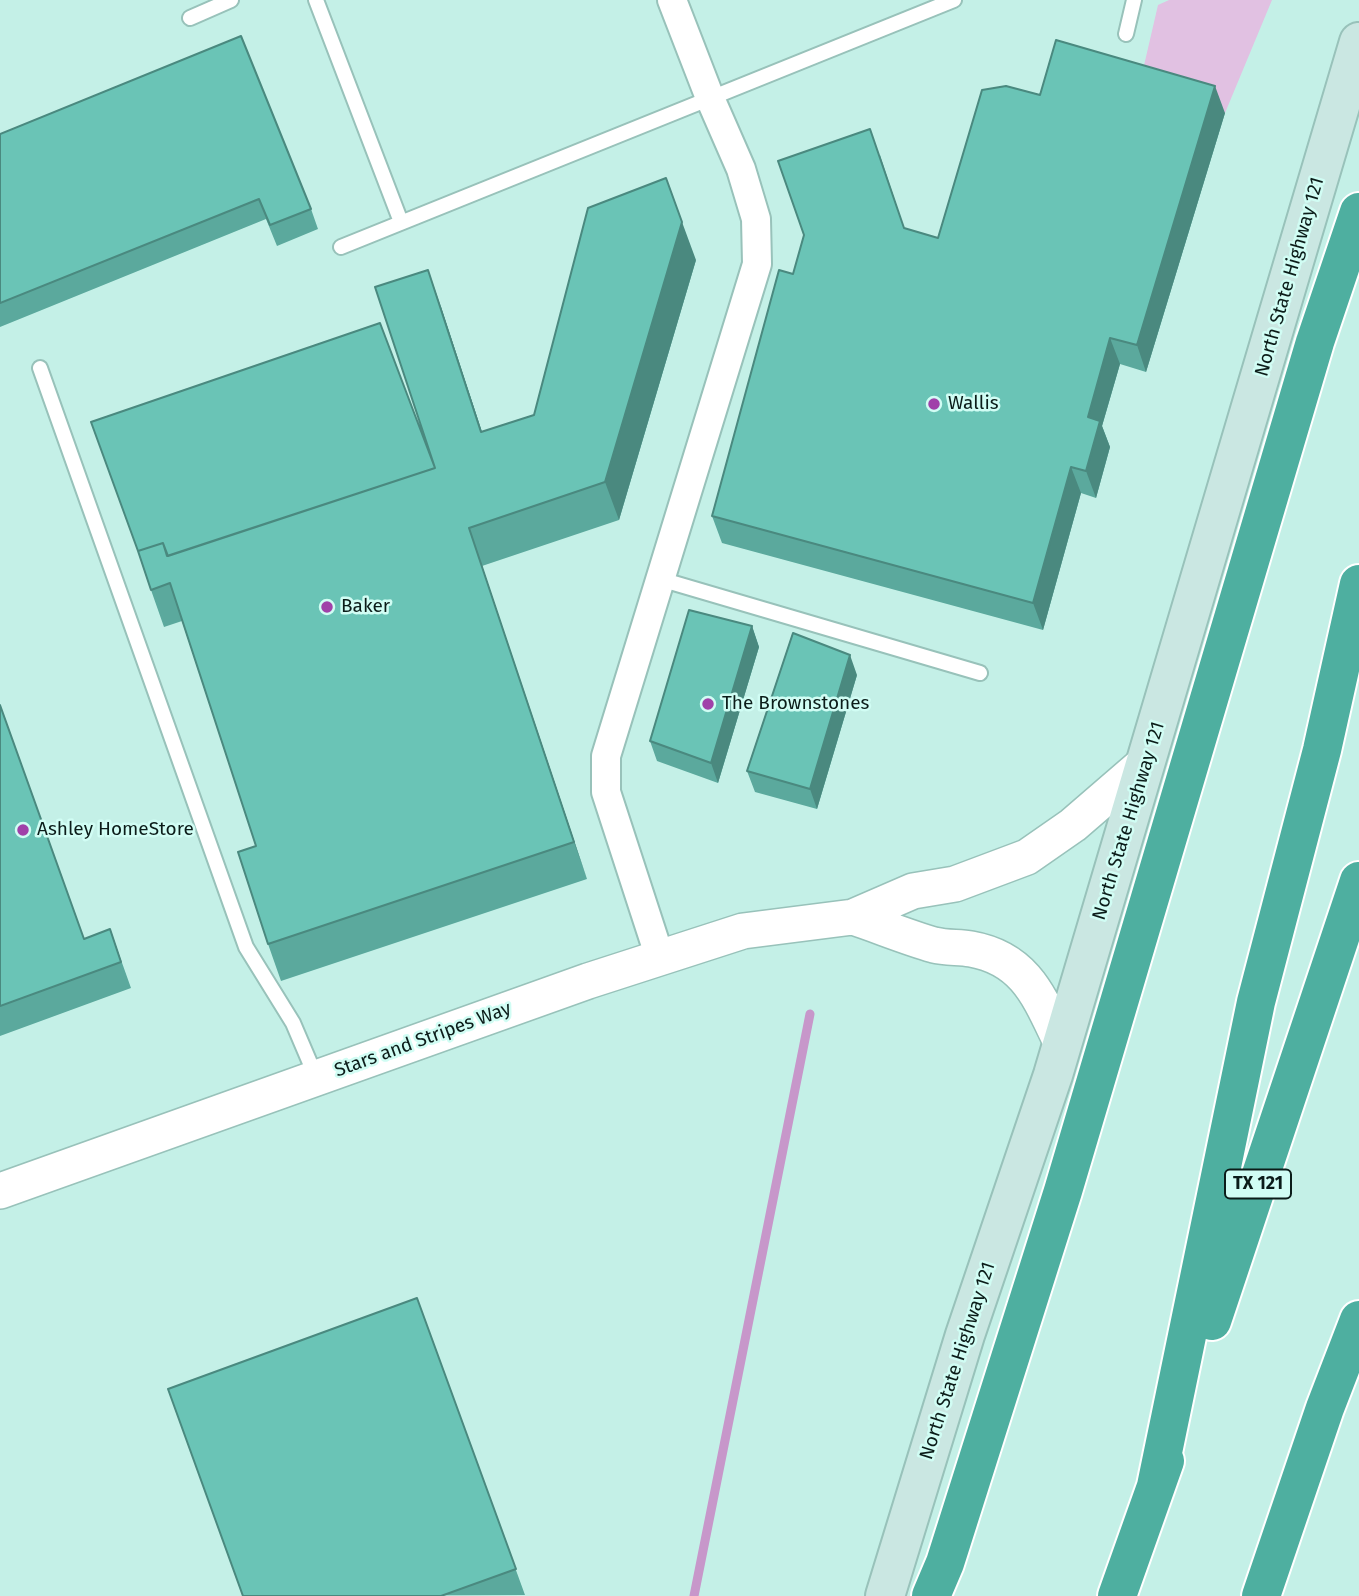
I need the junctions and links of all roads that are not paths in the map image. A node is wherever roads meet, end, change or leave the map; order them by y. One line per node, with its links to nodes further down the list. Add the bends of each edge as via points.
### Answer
1 (231, 0): 6 (lane)
2 (316, 0): 11 (lane)
3 (672, 0): 9 (street)
4 (954, 0): 9 (lane)
5 (1134, 0): 7 (lane)
6 (190, 18)
7 (1126, 34)
8 (1359, 41): 17 (main road, North State Highway 121)
9 (710, 98): 11 (lane); 14 (street, via 741,169 756,219 757,264)
10 (1359, 212): 27 (highway, via 1315,342 1063,1191)
11 (401, 222): 12 (lane)
12 (341, 247)
13 (40, 368): 22 (lane, via 246,947 293,1023)
14 (660, 579): 16 (lane); 20 (street, via 606,756 606,792)
15 (1359, 583): 25 (highway, via 1322,750 1256,1002)
16 (980, 673)
17 (1146, 762): 19 (street, Stars and Stripes Way, via 1073,825 1027,857 955,884 914,891); 21 (main road, North State Highway 121)
18 (1359, 881): 25 (highway, TX 121)
19 (853, 917): 20 (street, Stars and Stripes Way, via 743,931); 21 (street, Stars and Stripes Way, via 936,946 972,949 1008,961 1039,998)
20 (660, 958): 22 (street, Stars and Stripes Way)
21 (1062, 1044): 26 (main road, North State Highway 121, via 965,1335)
22 (316, 1079): 23 (street, Stars and Stripes Way)
23 (0, 1191)
24 (1359, 1320): 29 (highway)
25 (1156, 1486): 28 (highway, TX 121)
26 (885, 1596)
27 (931, 1596)
28 (1117, 1596)
29 (1261, 1596)

